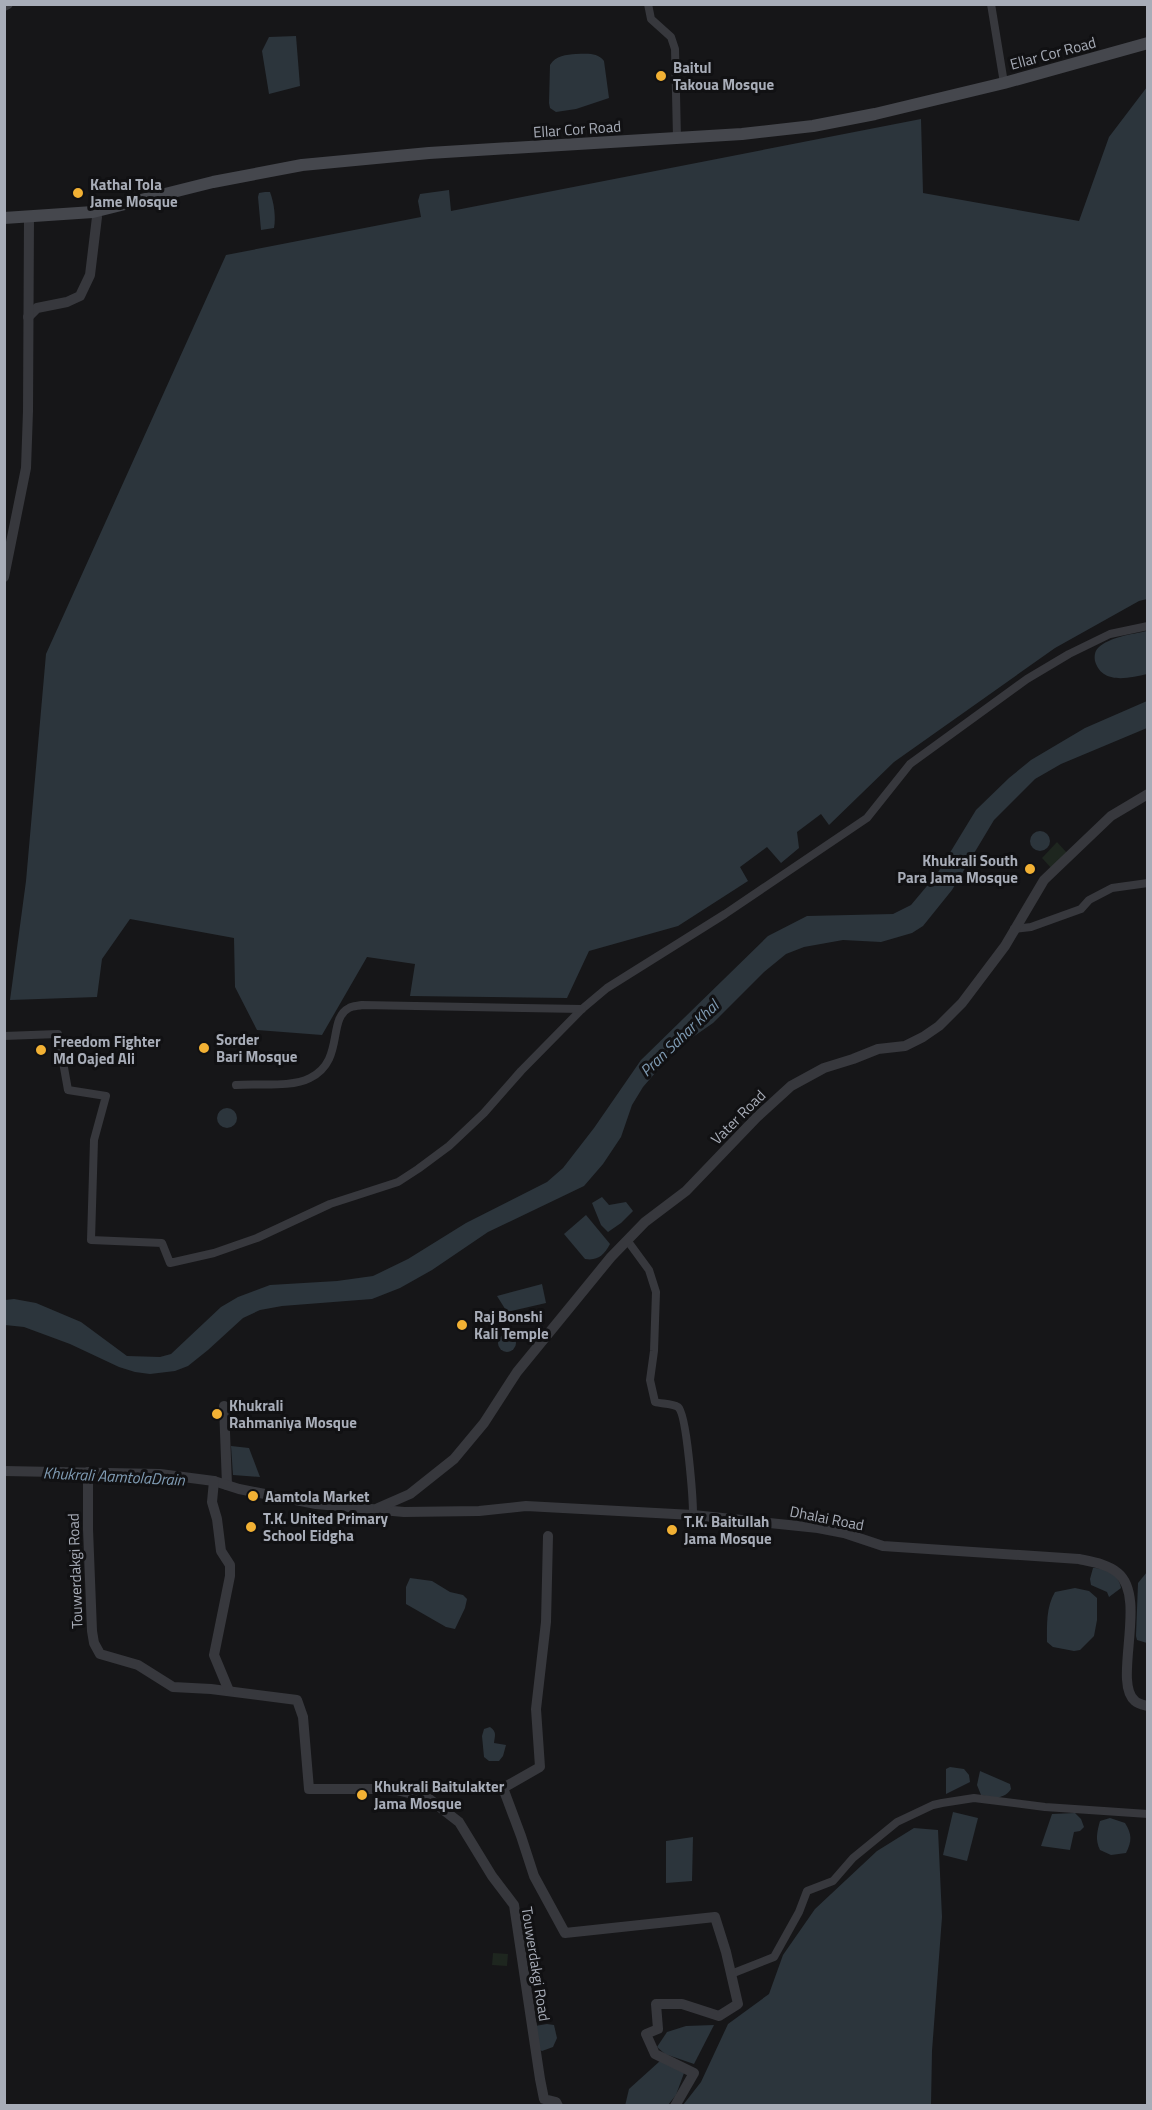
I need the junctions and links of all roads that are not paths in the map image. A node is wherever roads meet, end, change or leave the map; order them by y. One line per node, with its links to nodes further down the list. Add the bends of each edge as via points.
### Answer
1 (648, 4): 5 (street, via 651,19 670,37 675,49)
2 (991, 4): 4 (street)
3 (1148, 43): 4 (main road, Ellar Cor Road)
4 (1004, 82): 5 (main road, Ellar Cor Road, via 813,126)
5 (678, 138): 6 (main road, Ellar Cor Road, via 302,165 93,212)
6 (29, 217): 8 (main road, Ellar Cor Road); 9 (street)
7 (97, 217): 9 (street, via 90,275 80,296 37,308)
8 (4, 218)
9 (28, 317): 10 (street, via 26,468)
10 (4, 577)
11 (1148, 626): 15 (street, via 1110,634 1027,679 910,764 867,818 607,988)
12 (1148, 794): 14 (street, Vater Road, via 1111,816 1044,880)
13 (1148, 883): 14 (street, via 1112,888 1089,900 1082,909)
14 (1014, 929): 18 (street, Vater Road, via 963,1003 939,1026 905,1046 878,1048 824,1068 791,1086 686,1191)
15 (582, 1009): 16 (street, via 449,1146 398,1182 330,1204 257,1238 170,1263 162,1243 91,1240 94,1140 106,1096 68,1089 58,1034); 17 (street, via 362,1005 343,1013 326,1067 309,1079 285,1084)
16 (4, 1036)
17 (236, 1085)
18 (627, 1240): 24 (street, Vater Road, via 516,1372 484,1423 454,1460 410,1494); 25 (street, via 649,1270 657,1292 651,1388 655,1402 677,1406 681,1411)
19 (224, 1406): 23 (street)
20 (4, 1471): 21 (street, Dhalai Road)
21 (88, 1472): 22 (street, Dhalai Road, via 160,1474); 27 (street, Touwerdakgi Road, via 92,1631 100,1654 138,1665 173,1687)
22 (214, 1481): 23 (street, Dhalai Road); 27 (street, via 212,1502 221,1551 230,1564 214,1655)
23 (227, 1485): 24 (street, Dhalai Road, via 316,1504)
24 (378, 1508): 25 (street, Dhalai Road, via 404,1512 479,1511 526,1506)
25 (693, 1515): 28 (street, Dhalai Road, via 818,1528 883,1546 1079,1559 1106,1565 1119,1573 1128,1586 1130,1695 1135,1702)
26 (548, 1536): 30 (street, Touwerdakgi Road, via 546,1622 536,1709 540,1767 503,1788 534,1876 565,1933 715,1917)
27 (230, 1691): 31 (street, Touwerdakgi Road, via 297,1700 303,1717 309,1789 393,1789 428,1798 459,1822 514,1905 544,2099)
28 (1148, 1706)
29 (1148, 1814): 30 (street, via 974,1798 933,1805 897,1822 853,1858 833,1881 807,1891 774,1958)
30 (731, 1974): 32 (street, Touwerdakgi Road, via 738,2004 719,2016 682,2004 656,2004 658,2029 646,2034 654,2054 694,2073)
31 (558, 2106)
32 (675, 2106)

